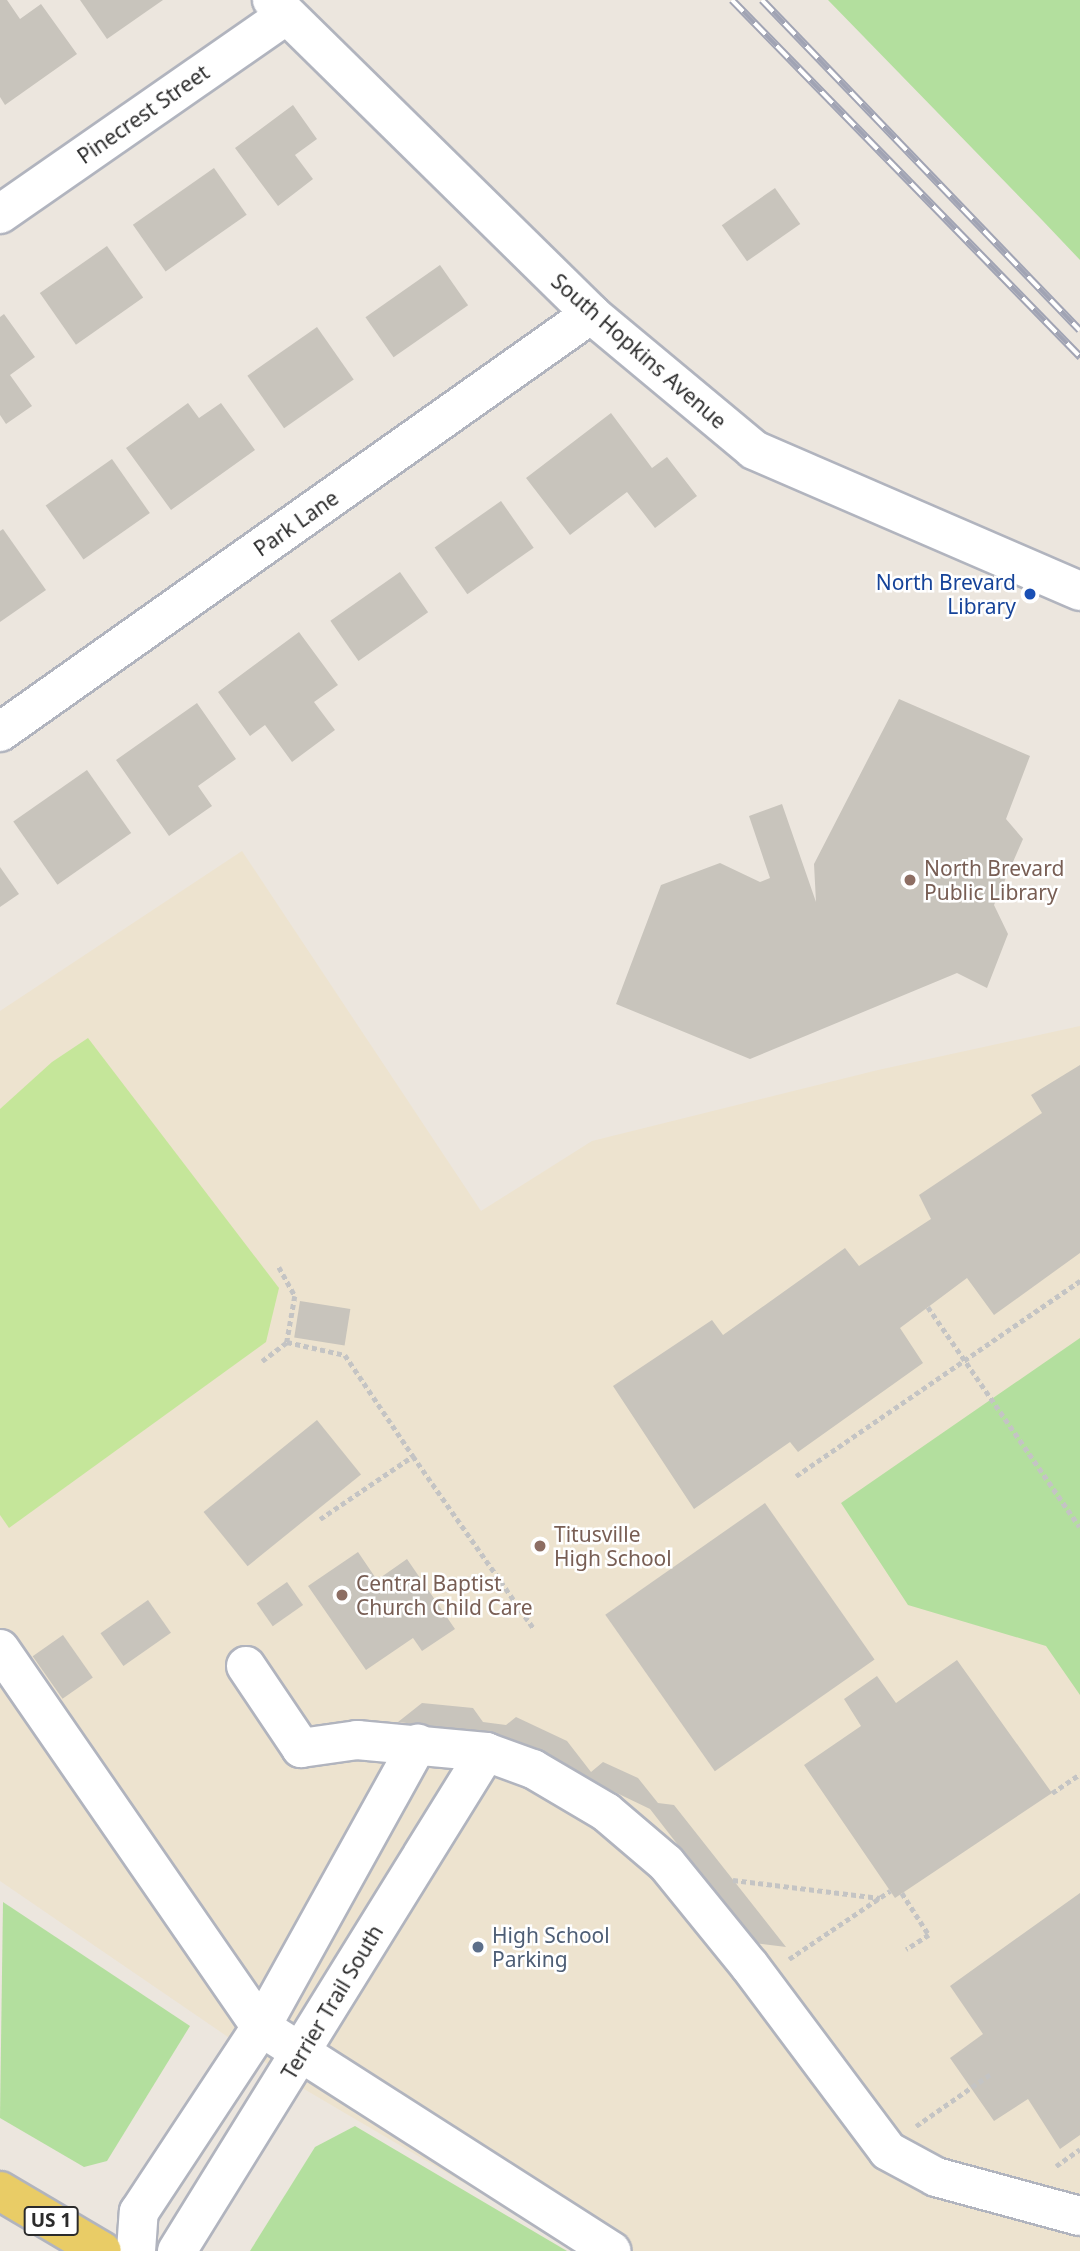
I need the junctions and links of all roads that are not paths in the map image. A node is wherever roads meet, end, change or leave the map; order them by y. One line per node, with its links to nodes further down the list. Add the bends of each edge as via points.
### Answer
1 (279, 7): 2 (street, Pinecrest Street); 3 (street, South Hopkins Avenue)
2 (0, 214)
3 (591, 314): 4 (street, South Hopkins Avenue, via 754,450); 5 (street, Park Lane)
4 (1080, 591)
5 (0, 732)
6 (0, 1649): 10 (street)
7 (246, 1666): 8 (street, via 301,1748 357,1740)
8 (418, 1744): 9 (street); 10 (street)
9 (486, 1752): 11 (street, Terrier Trail South); 13 (street, via 533,1769 606,1812 666,1863 888,2151 936,2177)
10 (261, 2027): 11 (street); 15 (street, via 139,2212)
11 (300, 2056): 16 (street, Terrier Trail South); 17 (street, via 388,2105)
12 (0, 2191): 14 (main road, US 1)
13 (1080, 2216)
14 (102, 2251)
15 (136, 2251)
16 (177, 2251)
17 (611, 2251)

